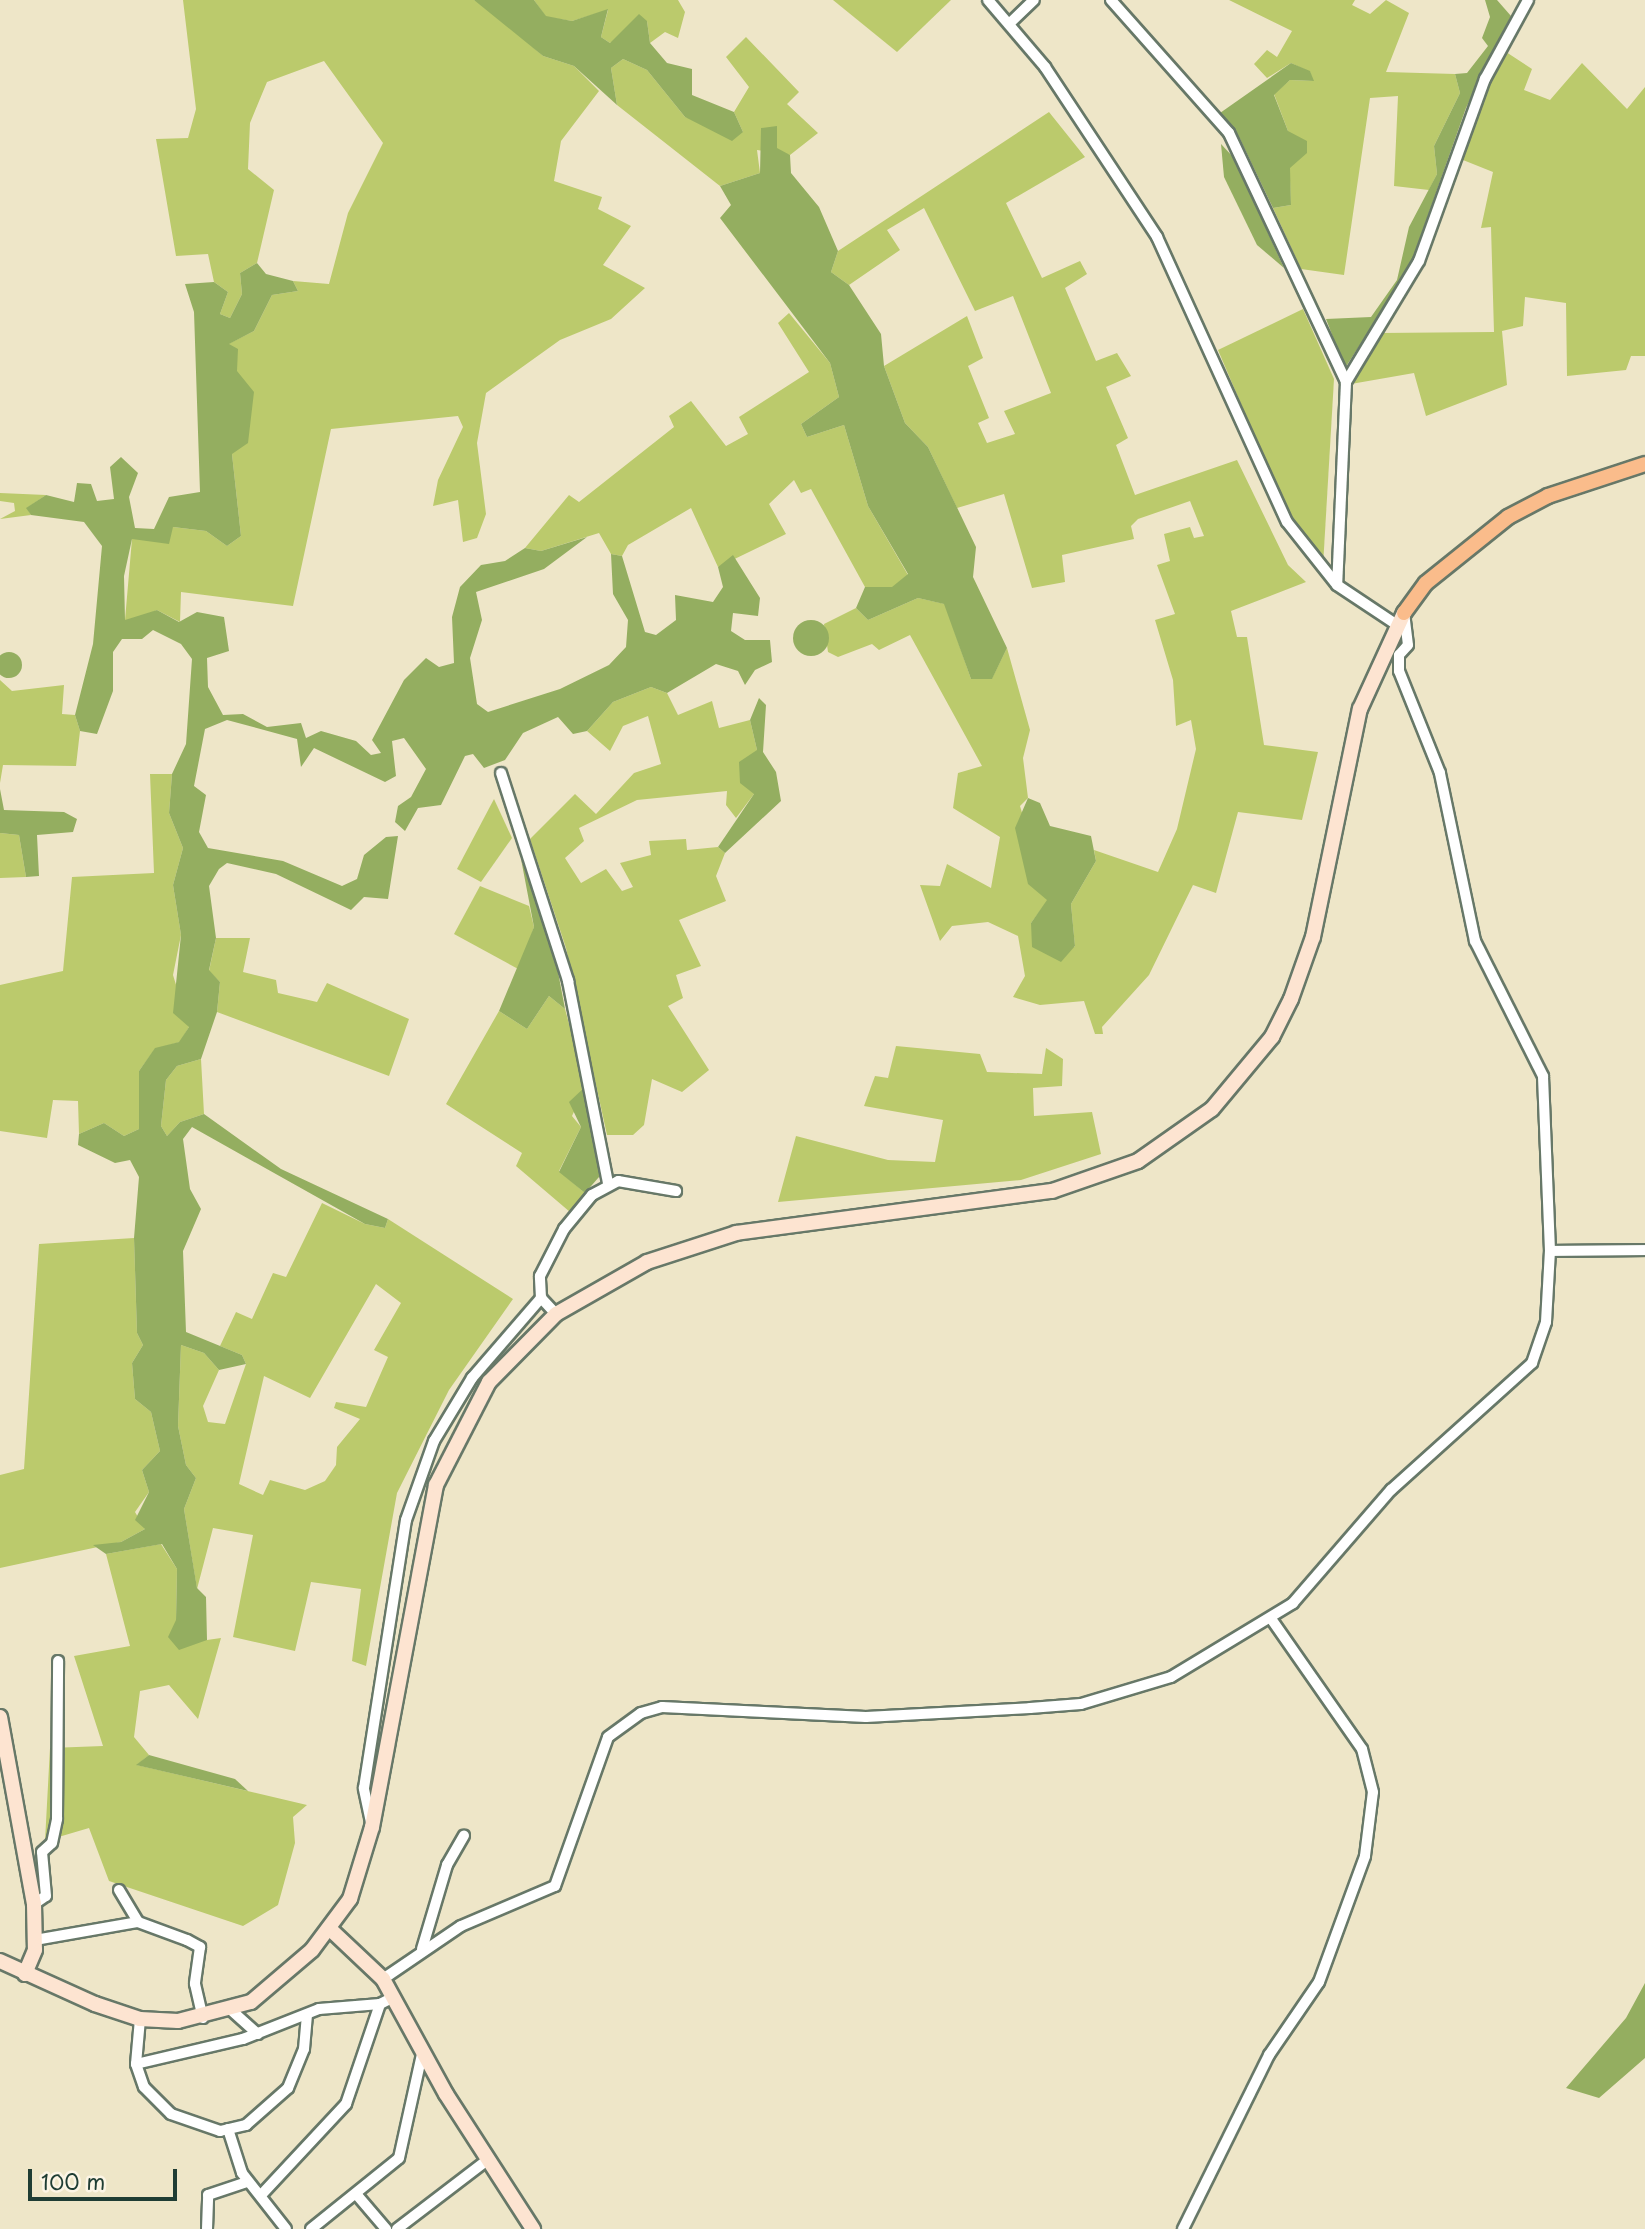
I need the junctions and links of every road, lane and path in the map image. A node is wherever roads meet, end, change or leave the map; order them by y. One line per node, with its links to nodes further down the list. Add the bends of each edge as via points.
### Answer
1 (988, 0): 5 (street)
2 (1034, 0): 5 (street)
3 (1111, 0): 6 (street, via 1230,133 1317,307)
4 (1528, 0): 6 (street, via 1485,79 1419,261)
5 (1010, 23): 8 (street, via 1086,125 1157,237 1287,522)
6 (1346, 382): 8 (street)
7 (1645, 464): 9 (main road, via 1561,491 1507,517 1426,583)
8 (1338, 585): 9 (street)
9 (1401, 619): 14 (street, via 1408,645 1399,655 1399,671 1440,773 1471,928 1543,1076); 16 (main road, via 1360,709 1313,937 1291,999 1272,1037 1212,1109 1138,1161 1052,1191 736,1233 647,1262)
10 (501, 773): 11 (street, via 568,981)
11 (608, 1183): 12 (street, via 630,1180); 15 (street, via 547,1257)
12 (676, 1191)
13 (1645, 1250): 14 (street)
14 (1550, 1251): 17 (street, via 1546,1322 1532,1363 1391,1490 1310,1586)
15 (541, 1298): 16 (street); 20 (street, via 472,1378 434,1441 406,1520 364,1788)
16 (556, 1314): 20 (main road, via 489,1382 436,1485)
17 (1272, 1620): 27 (street, via 1171,1677 1081,1704 866,1717 662,1707 640,1713 608,1737 555,1886); 51 (street, via 1362,1749 1373,1792 1365,1856 1320,1982 1269,2055)
18 (58, 1661): 23 (street, via 57,1819 51,1843 42,1852 46,1896)
19 (0, 1717): 23 (main road)
20 (372, 1828): 25 (main road, via 356,1885)
21 (464, 1836): 27 (street, via 447,1865)
22 (119, 1890): 24 (street)
23 (34, 1904): 26 (main road)
24 (138, 1922): 26 (street); 35 (street, via 200,1947 195,1984)
25 (330, 1929): 30 (main road); 33 (main road, via 273,1987)
26 (35, 1940): 29 (main road)
27 (422, 1949): 30 (street)
28 (0, 1961): 29 (main road)
29 (25, 1973): 36 (main road)
30 (383, 1979): 31 (main road)
31 (394, 1997): 32 (street); 38 (main road)
32 (380, 2004): 34 (street); 43 (street, via 346,2104)
33 (231, 2010): 35 (main road); 37 (street)
34 (307, 2015): 37 (street); 40 (street, via 304,2049 288,2088 246,2125)
35 (203, 2018): 36 (main road)
36 (140, 2019): 39 (street)
37 (258, 2034): 39 (street)
38 (423, 2049): 41 (main road); 44 (street, via 399,2158)
39 (136, 2064): 40 (street, via 145,2087 171,2114 202,2129)
40 (229, 2129): 42 (street)
41 (486, 2161): 49 (street); 50 (main road)
42 (247, 2182): 43 (street); 45 (street, via 208,2196)
43 (262, 2193): 46 (street)
44 (356, 2195): 47 (street); 48 (street)
45 (207, 2229)
46 (286, 2229)
47 (311, 2229)
48 (386, 2229)
49 (397, 2229)
50 (533, 2229)
51 (1183, 2229)

